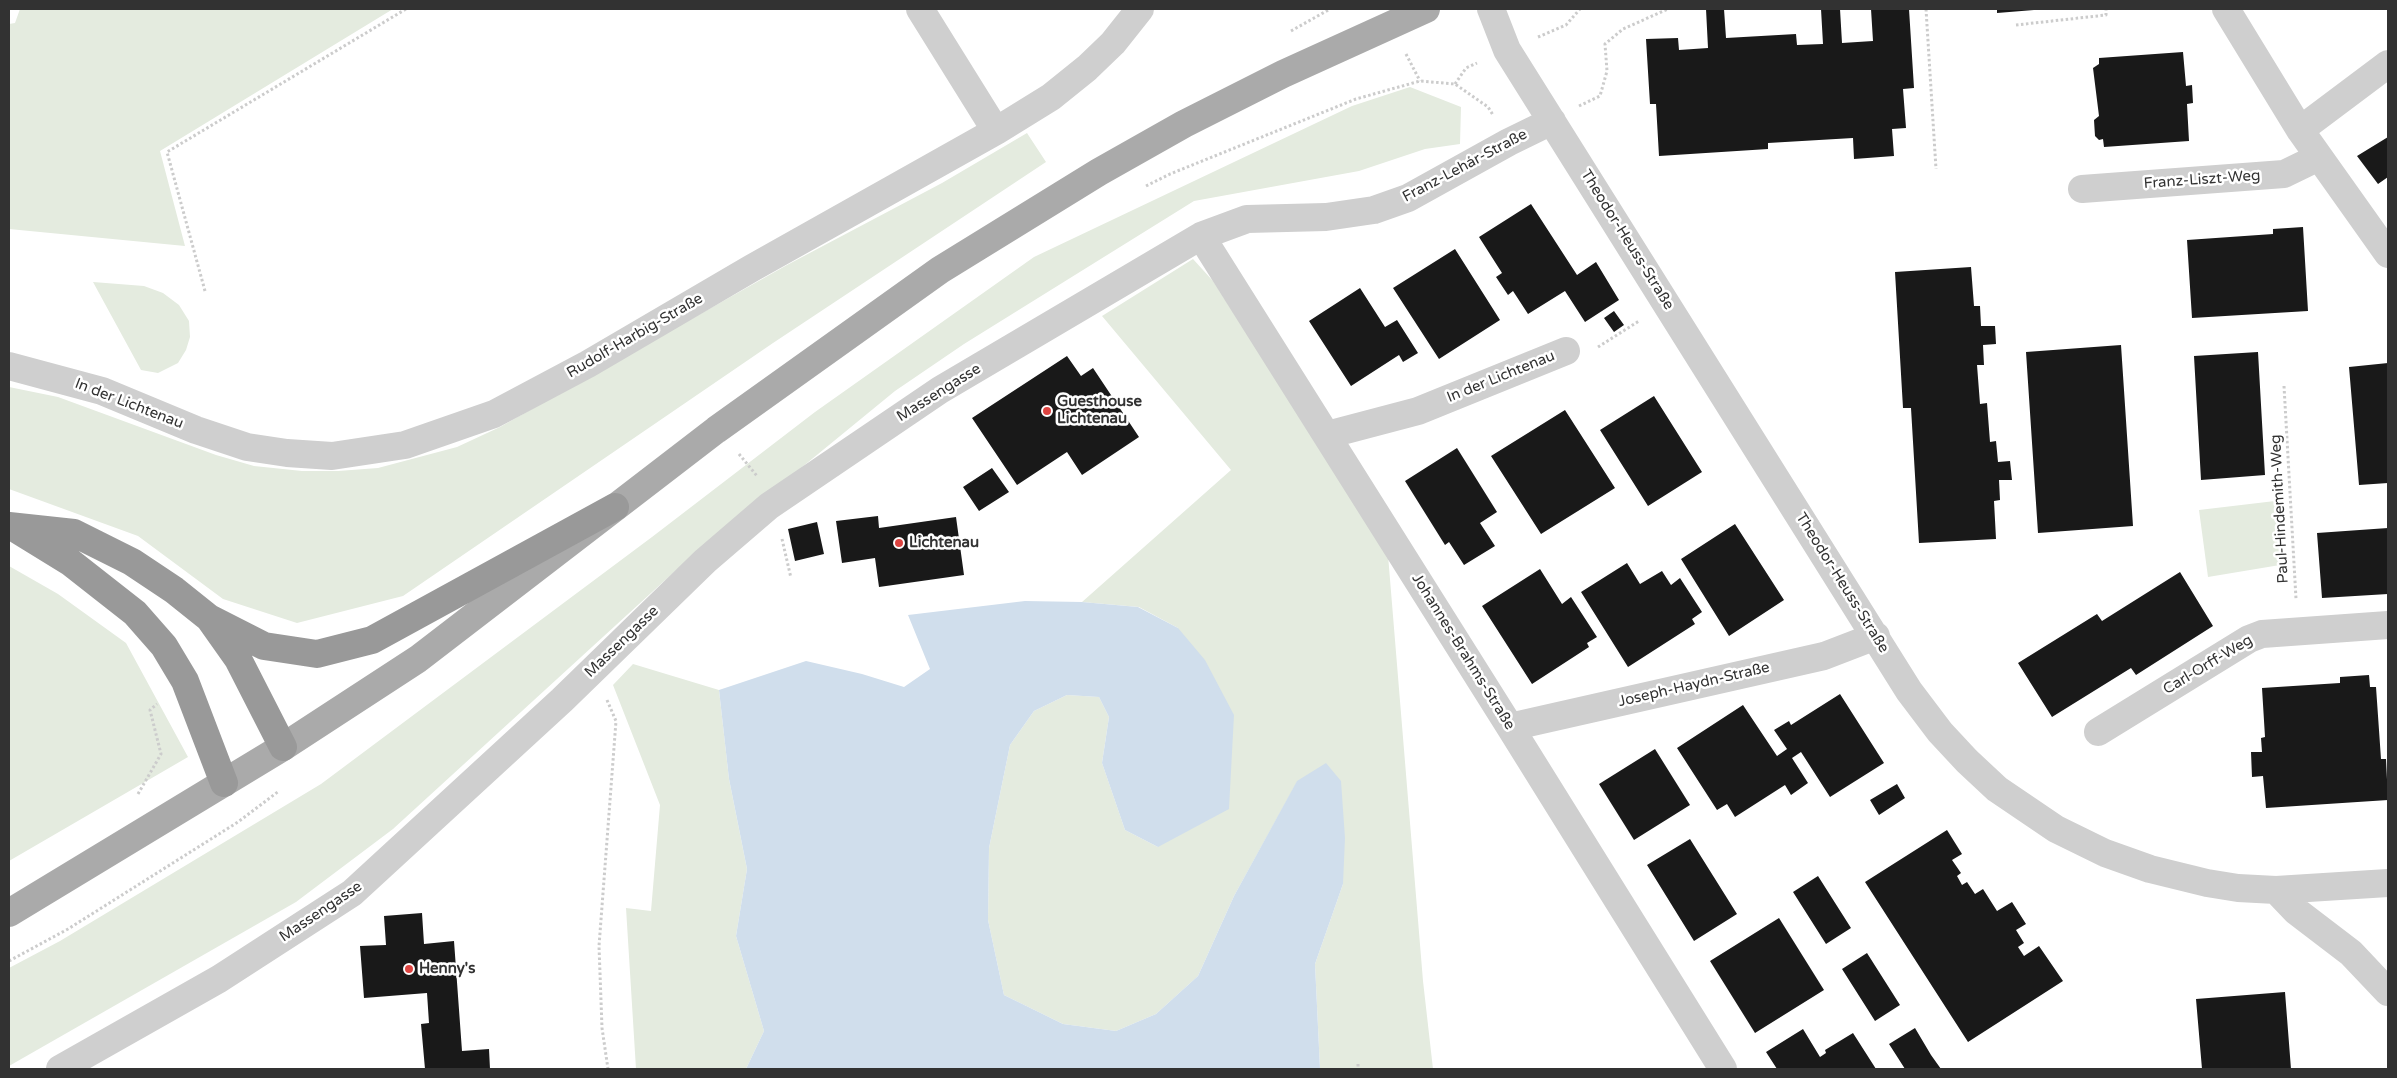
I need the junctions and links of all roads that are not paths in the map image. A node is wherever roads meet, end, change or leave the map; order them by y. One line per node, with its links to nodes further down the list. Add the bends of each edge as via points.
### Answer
1 (920, 9): 9 (street)
2 (1140, 9): 9 (street, Rudolf-Harbig-Straße, via 1113,43 1087,68 1051,97)
3 (1426, 9): 18 (main road, via 1184,124 940,270 716,430)
4 (1490, 9): 7 (street, Theodor-Heuss-Straße, via 1507,50)
5 (2226, 9): 8 (street)
6 (2388, 64): 8 (street)
7 (1552, 120): 12 (street, Franz-Lehár-Straße, via 1408,198 1374,210 1326,217 1247,219); 22 (street, Theodor-Heuss-Straße)
8 (2300, 130): 10 (street)
9 (996, 131): 17 (street, Rudolf-Harbig-Straße, via 588,364 494,414 405,446 332,456)
10 (2319, 157): 11 (street, Franz-Liszt-Weg, via 2284,174); 13 (street)
11 (2082, 189)
12 (1201, 236): 16 (street, Johannes-Brahms-Straße); 31 (street, Massengasse, via 940,390 777,500 705,561 594,669 352,893 219,979)
13 (2388, 254)
14 (1566, 351): 16 (street, In der Lichtenau, via 1418,411)
15 (9, 366): 17 (street, In der Lichtenau, via 102,391 196,430)
16 (1327, 435): 23 (street, Johannes-Brahms-Straße)
17 (247, 447)
18 (615, 508): 20 (highway, via 372,640 317,654 264,646); 25 (main road, via 418,659)
19 (10, 526): 20 (highway, via 74,533 132,562); 26 (highway, via 70,562 135,613 164,646 184,681)
20 (209, 618): 25 (highway, via 238,659)
21 (2388, 625): 24 (street, Carl-Orff-Weg, via 2262,634)
22 (1876, 636): 23 (street, Joseph-Haydn-Straße, via 1824,656); 28 (street, Theodor-Heuss-Straße, via 1909,691 1940,732 1983,777 2025,810 2082,843 2142,866 2207,884)
23 (1510, 727): 32 (street, Johannes-Brahms-Straße)
24 (2098, 732)
25 (283, 746): 26 (main road)
26 (224, 783): 29 (main road)
27 (2388, 883): 28 (street, Theodor-Heuss-Straße)
28 (2276, 890): 30 (street, via 2296,911 2351,953)
29 (9, 913)
30 (2388, 992)
31 (60, 1069)
32 (1723, 1069)

